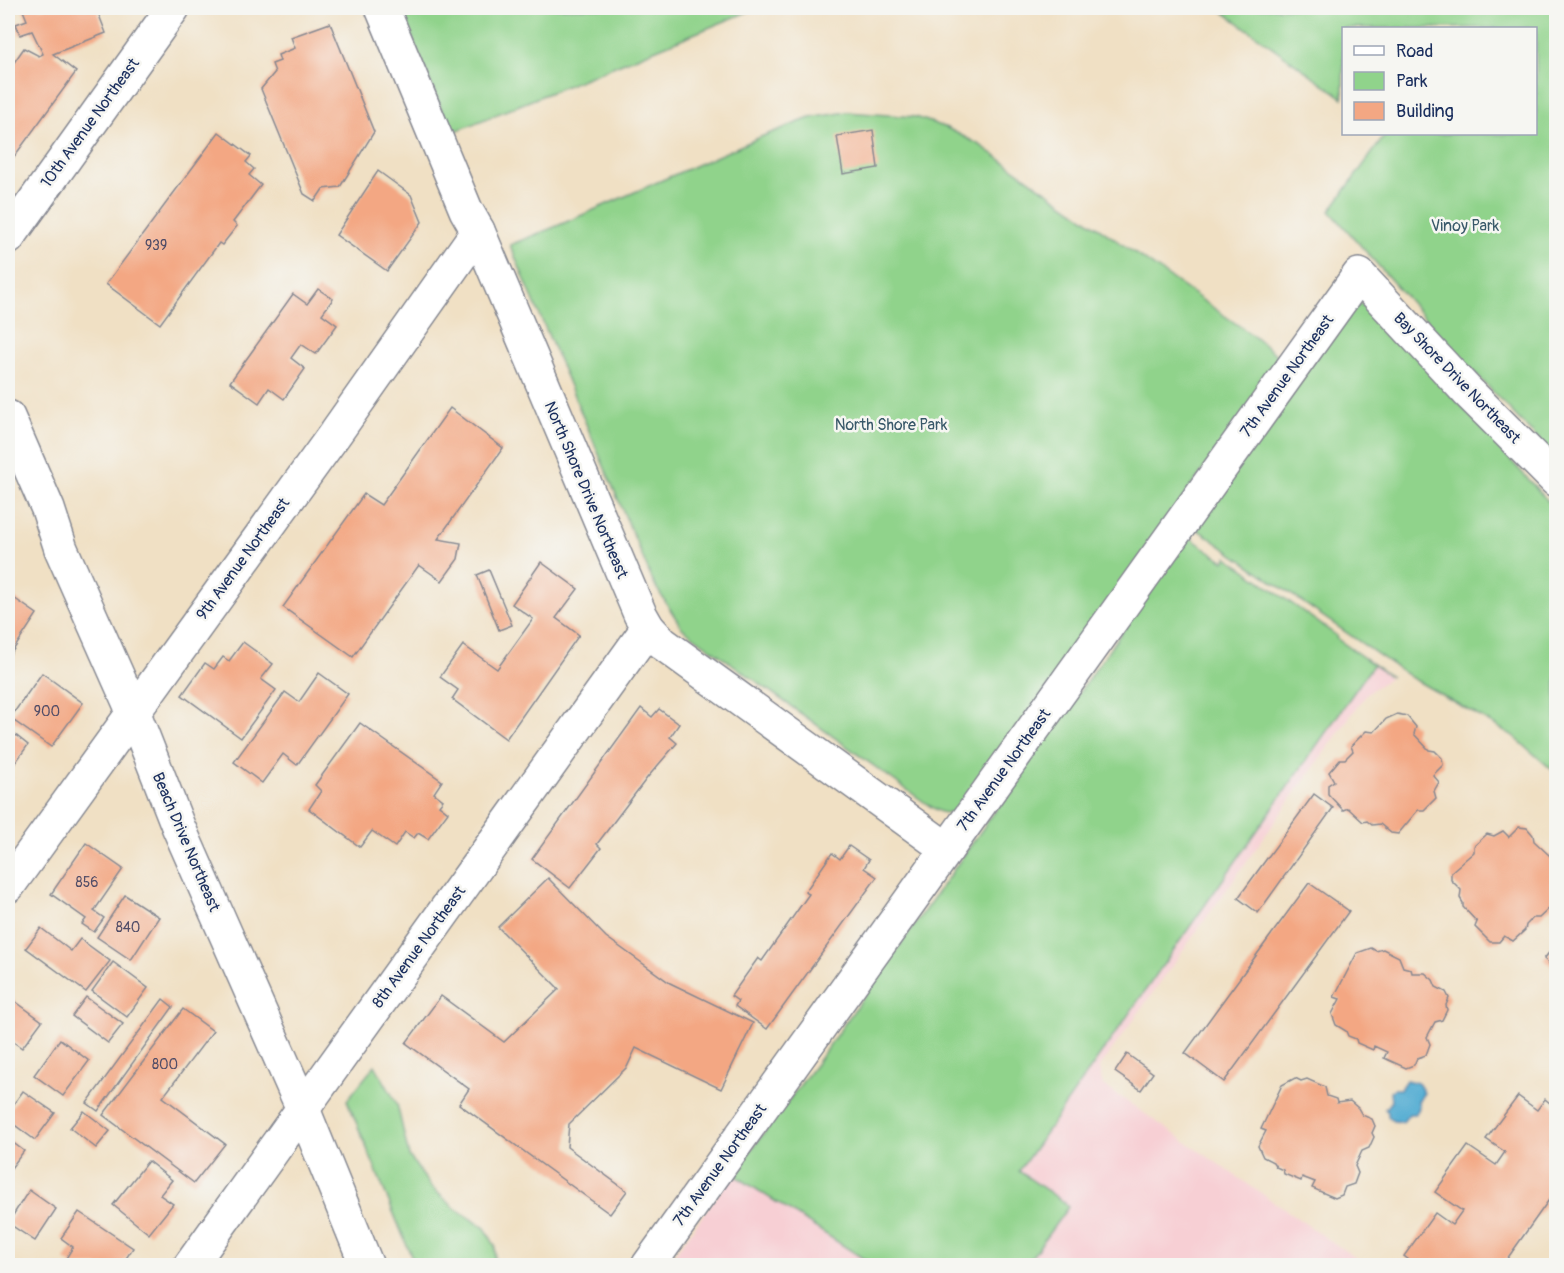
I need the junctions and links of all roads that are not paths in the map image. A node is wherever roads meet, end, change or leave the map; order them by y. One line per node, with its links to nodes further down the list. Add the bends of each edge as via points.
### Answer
1 (173, 8): 4 (street, 10th Avenue Northeast)
2 (382, 8): 3 (street, North Shore Drive Northeast)
3 (478, 231): 8 (street, North Shore Drive Northeast, via 574,463); 9 (street, 9th Avenue Northeast)
4 (8, 238)
5 (1359, 275): 7 (street, Bay Shore Drive Northeast); 10 (street, 7th Avenue Northeast)
6 (8, 417): 9 (street, Beach Drive Northeast)
7 (1557, 480)
8 (648, 628): 10 (street, North Shore Drive Northeast, via 662,643); 12 (street, 8th Avenue Northeast)
9 (133, 711): 11 (street, 9th Avenue Northeast); 12 (street, Beach Drive Northeast, via 178,826)
10 (947, 849): 15 (street, 7th Avenue Northeast)
11 (8, 886)
12 (303, 1109): 13 (street, 8th Avenue Northeast); 14 (street, Beach Drive Northeast)
13 (190, 1266)
14 (367, 1266)
15 (648, 1266)

